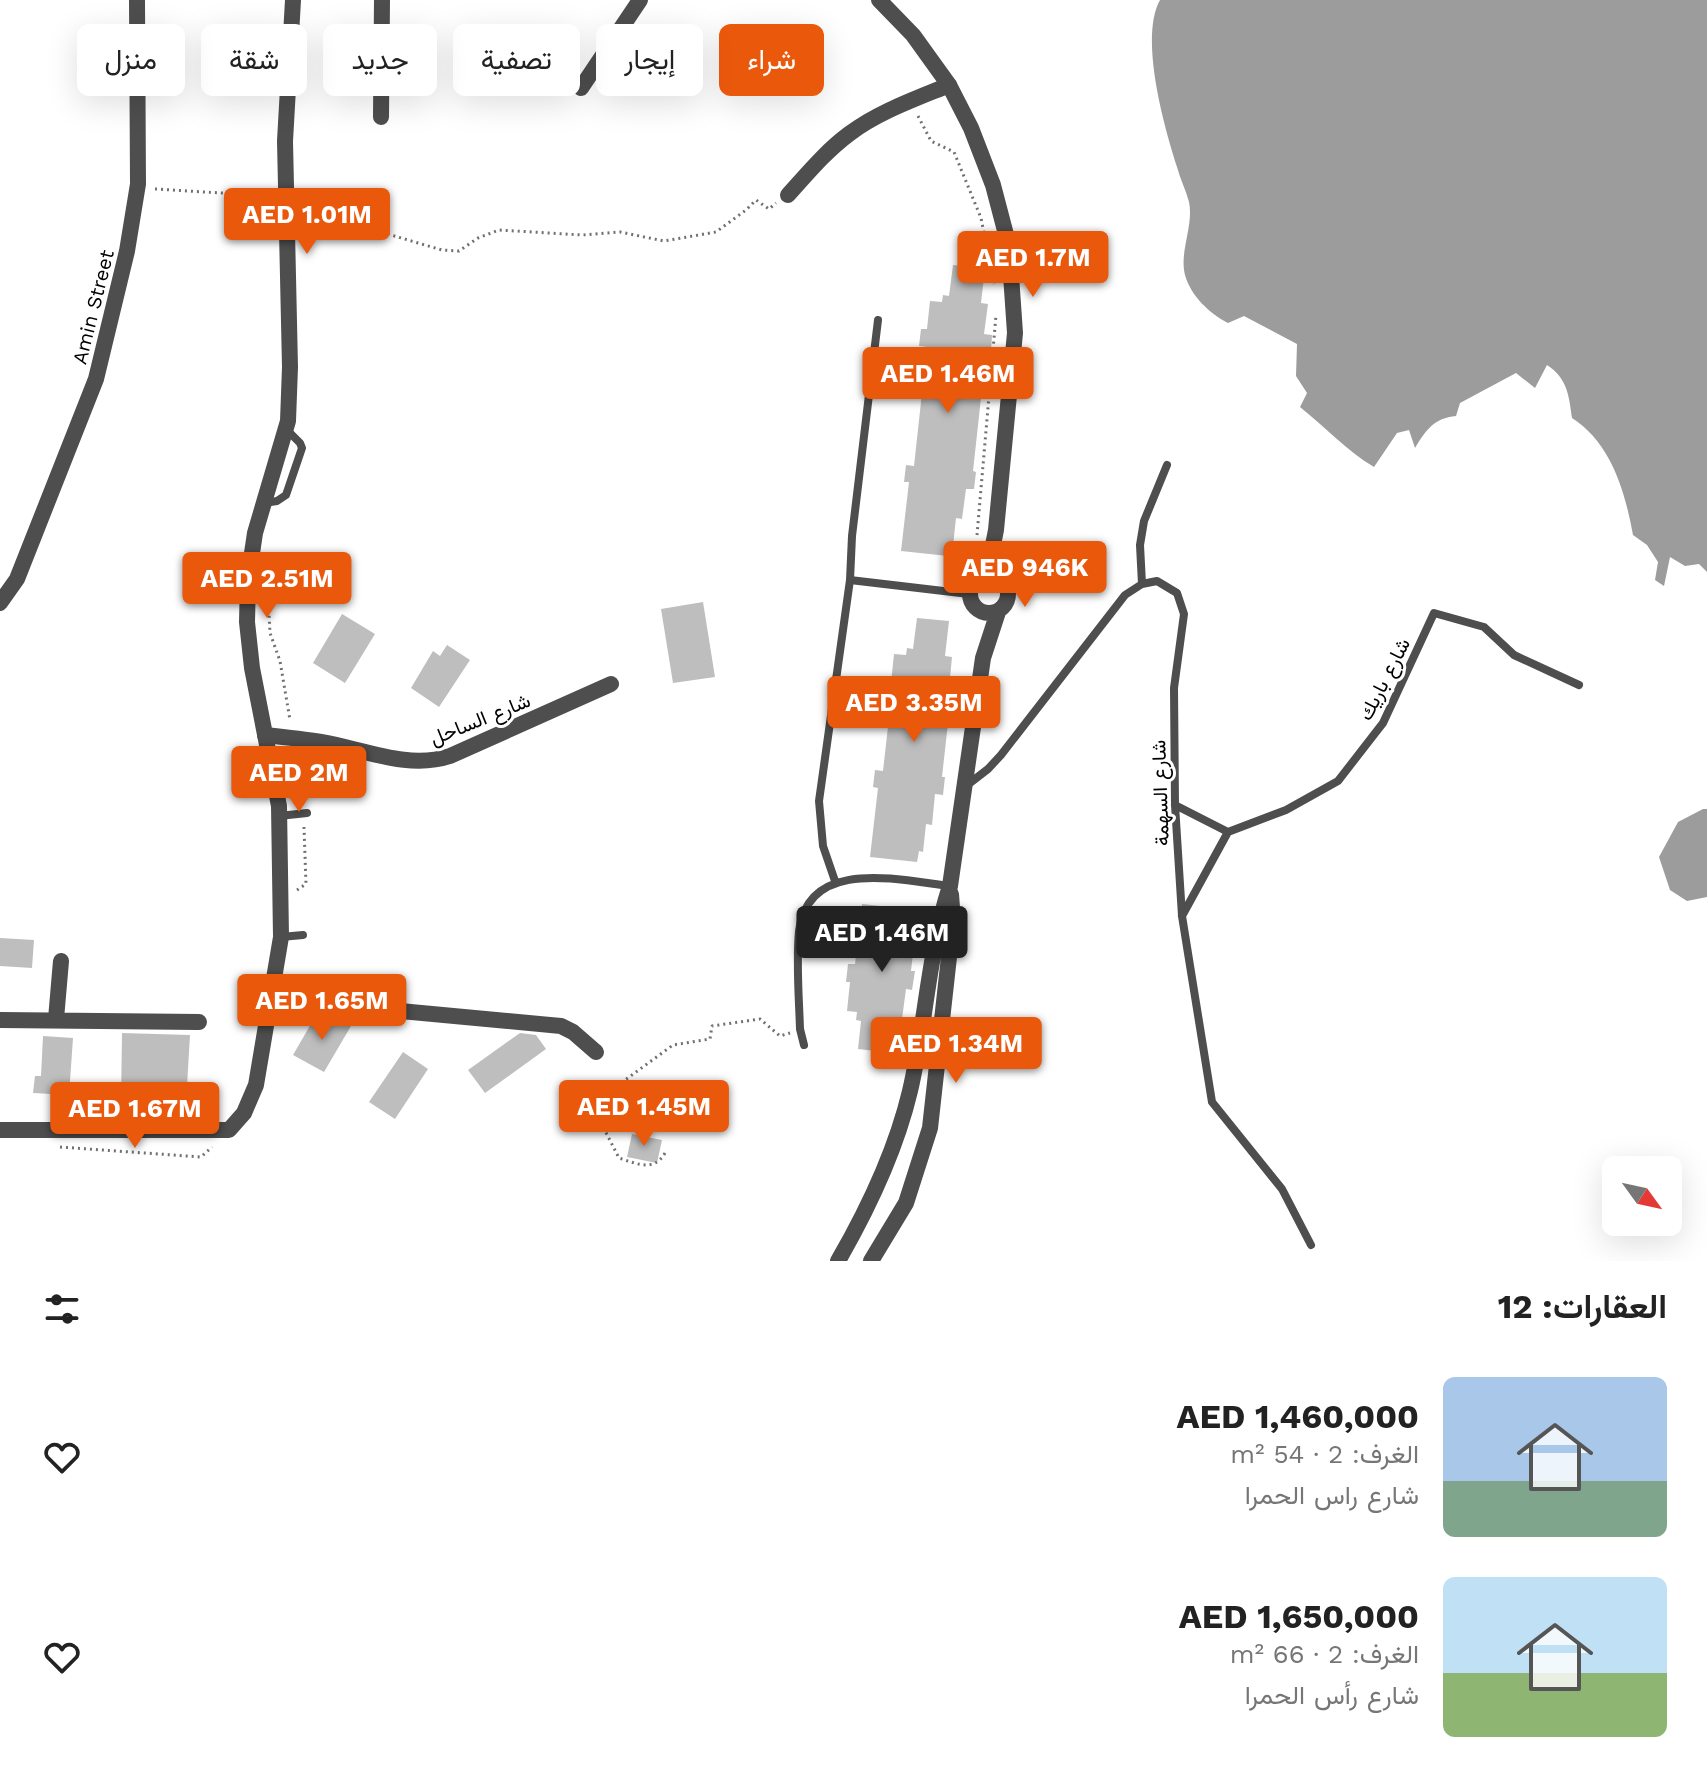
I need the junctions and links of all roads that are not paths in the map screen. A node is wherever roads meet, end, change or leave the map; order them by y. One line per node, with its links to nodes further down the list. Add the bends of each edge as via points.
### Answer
1 (137, 0): 18 (street, Amin Street, via 138,184 127,251 96,379 17,579)
2 (293, 0): 24 (street, via 285,141 290,367 286,429 263,503 248,580 247,622)
3 (382, 0): 8 (street)
4 (640, 0): 7 (street)
5 (879, 0): 6 (street)
6 (949, 85): 9 (street, via 851,132); 12 (street, via 993,185 1009,246 1015,333)
7 (581, 88)
8 (381, 117)
9 (788, 195)
10 (878, 320): 14 (lane)
11 (1167, 465): 16 (lane, via 1144,521)
12 (996, 530): 13 (street, via 991,555); 15 (street)
13 (974, 574): 15 (street); 17 (street)
14 (850, 580): 17 (lane); 30 (lane, via 819,801 823,846)
15 (1004, 582): 20 (street, via 1007,602)
16 (1142, 584): 25 (lane, via 1125,595 1001,755); 26 (lane, شارع السهمة, via 1157,581 1177,593 1184,614 1174,688)
17 (969, 594): 19 (street)
18 (0, 603)
19 (978, 611): 20 (street); 21 (street)
20 (998, 612): 21 (street)
21 (983, 658): 25 (street)
22 (611, 684): 24 (street, شارع الساحل, via 437,760 416,761)
23 (1579, 685): 29 (lane, شارع باريك, via 1514,655 1484,627 1434,613 1383,723 1338,781 1286,810)
24 (265, 735): 28 (street)
25 (963, 786): 31 (street)
26 (1175, 805): 29 (lane); 32 (lane, شارع السهمة)
27 (305, 813): 28 (lane)
28 (279, 816): 34 (street)
29 (1228, 832): 32 (lane)
30 (835, 881): 31 (lane, via 887,878); 40 (lane, via 804,910 799,928)
31 (950, 886): 44 (street, via 901,1123); 45 (street, via 953,921 930,1128 906,1203)
32 (1182, 916): 43 (lane, شارع السهمة, via 1212,1102 1282,1189)
33 (303, 935): 34 (lane)
34 (281, 937): 36 (street)
35 (61, 961): 37 (street)
36 (272, 999): 41 (street, via 561,1026); 42 (street, via 256,1085 244,1113 229,1130)
37 (56, 1019): 38 (street); 39 (street)
38 (0, 1020)
39 (199, 1022)
40 (804, 1045)
41 (596, 1052)
42 (0, 1130)
43 (1311, 1245)
44 (838, 1261)
45 (871, 1261)

